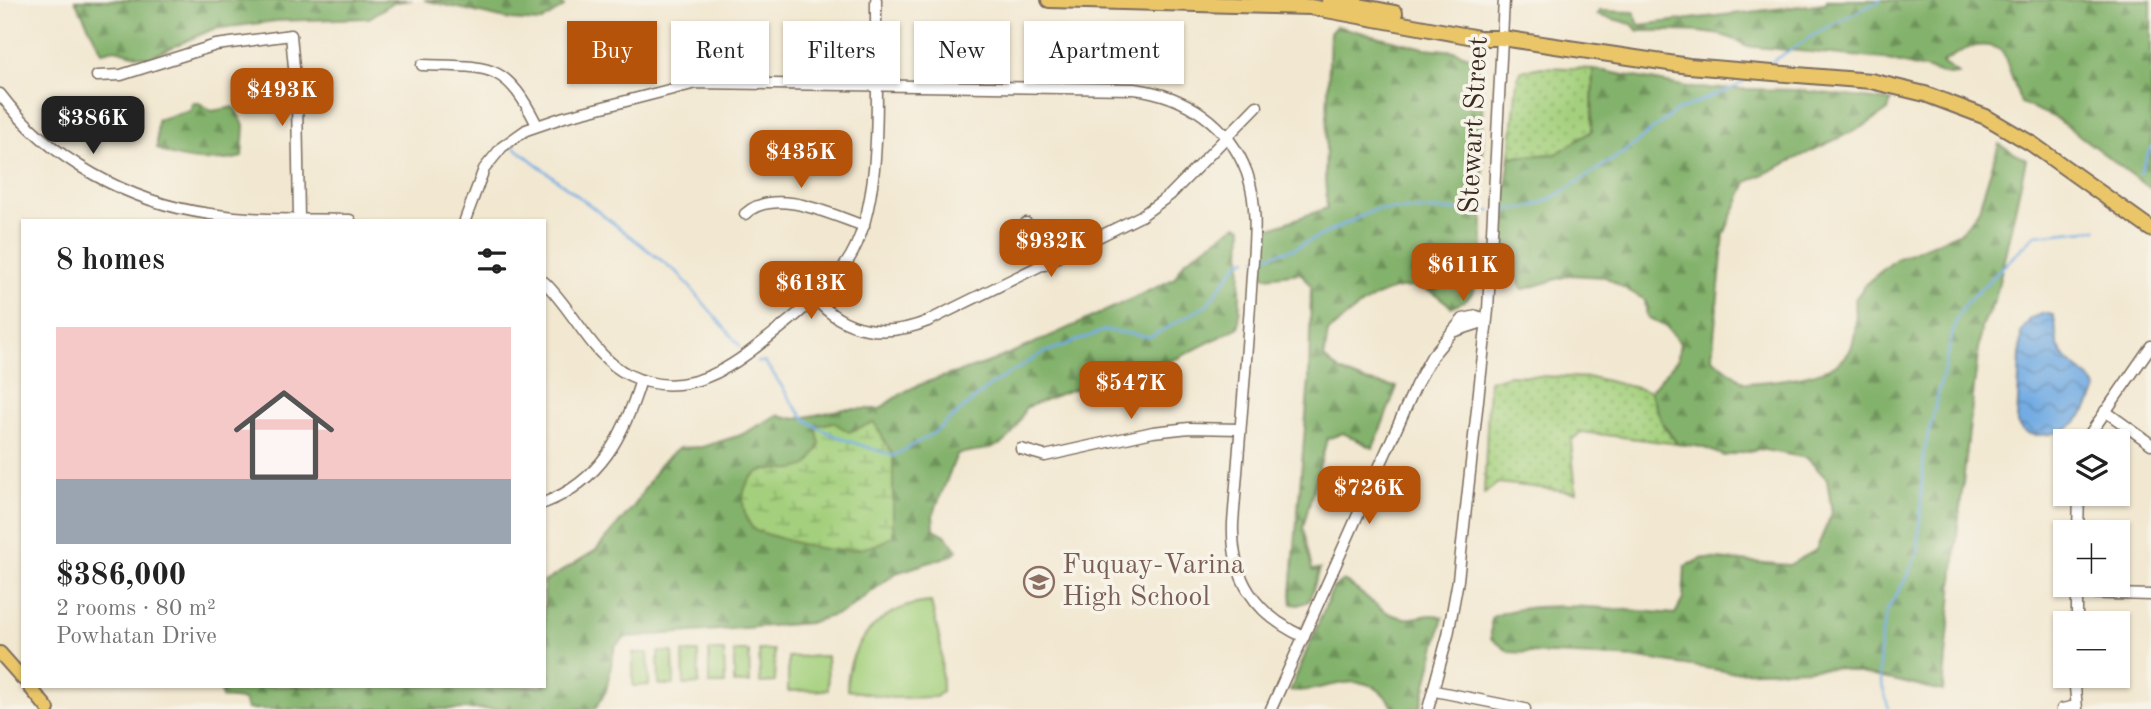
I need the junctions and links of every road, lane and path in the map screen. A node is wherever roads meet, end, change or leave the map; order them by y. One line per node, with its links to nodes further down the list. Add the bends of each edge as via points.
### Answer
1 (876, 0): 5 (street)
2 (1049, 0): 6 (highway, via 1283,4 1479,38)
3 (1329, 0): 6 (highway)
4 (1504, 0): 6 (street, Stewart Street)
5 (876, 21)
6 (1502, 38): 21 (highway, via 1689,66 1871,81 1925,94 1986,117 2032,144); 25 (street, Stewart Street)
7 (422, 65): 13 (street, via 482,68 499,74 521,93)
8 (97, 76): 17 (street, via 121,75 216,45 291,35)
9 (783, 83): 13 (street, via 696,83)
10 (875, 84): 14 (street, via 1153,91 1196,109); 20 (street, via 874,172)
11 (0, 94): 16 (street, via 39,135 104,180)
12 (1257, 106): 14 (street)
13 (537, 125): 18 (street, via 502,147 484,169)
14 (1226, 138): 22 (street, via 1156,206); 29 (street, via 1246,172 1254,213)
15 (746, 214): 20 (street, via 760,204 778,203 822,211)
16 (188, 216): 17 (street)
17 (299, 219)
18 (465, 219)
19 (1026, 223): 22 (street)
20 (864, 226): 24 (street, via 845,264)
21 (2151, 229)
22 (1044, 265): 24 (street, via 901,330 856,327 837,318)
23 (546, 284): 27 (street, via 607,359)
24 (815, 298): 27 (street, via 718,374 674,385)
25 (1486, 321): 36 (street, via 1452,332 1432,356); 41 (street, Stewart Street, via 1458,580)
26 (2151, 346): 28 (street)
27 (641, 380): 33 (street, via 623,430 604,463 570,492)
28 (2105, 411): 30 (street); 31 (street)
29 (1240, 429): 32 (street, via 1153,432 1045,456); 36 (street, via 1233,534 1237,569 1257,606)
30 (2093, 429)
31 (2151, 444)
32 (1021, 449)
33 (546, 502)
34 (2130, 593): 35 (street)
35 (2151, 595)
36 (1304, 637): 44 (street)
37 (3, 661): 38 (main road)
38 (21, 677)
39 (31, 688): 43 (main road)
40 (2075, 688): 42 (street)
41 (1435, 691): 45 (street, Stewart Street); 46 (street)
42 (2077, 707): 47 (street)
43 (48, 709)
44 (1271, 709)
45 (1428, 709)
46 (1525, 709)
47 (2062, 709)

